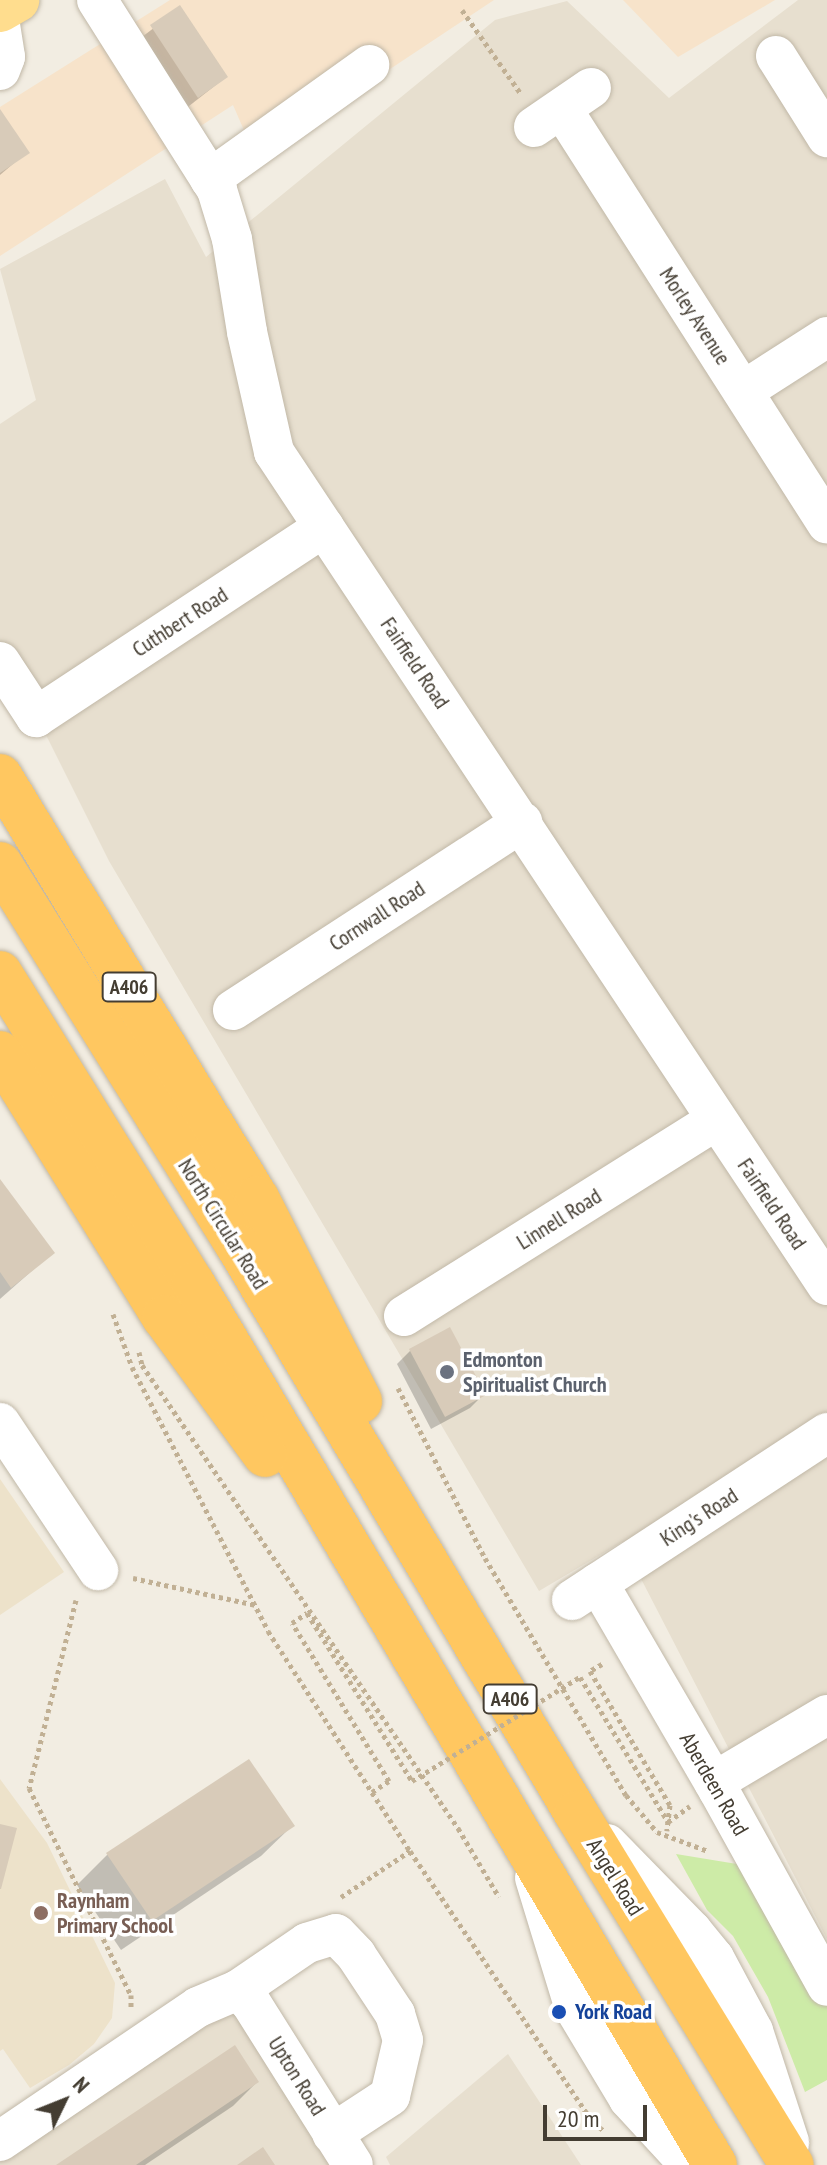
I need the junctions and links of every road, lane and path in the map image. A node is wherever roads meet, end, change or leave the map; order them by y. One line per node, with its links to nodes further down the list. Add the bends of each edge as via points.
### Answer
1 (17, 0): 3 (main road)
2 (97, 0): 11 (street, Fairfield Road)
3 (0, 10)
4 (462, 10): 9 (path)
5 (0, 25): 8 (street, via 5,57)
6 (776, 56): 10 (street)
7 (369, 65): 11 (street)
8 (0, 70)
9 (557, 111): 13 (street, Morley Avenue)
10 (827, 137)
11 (210, 179): 15 (street, Fairfield Road, via 232,239 274,452)
12 (827, 337): 13 (street)
13 (743, 391): 14 (street, Morley Avenue)
14 (827, 524)
15 (324, 527): 16 (street, Cuthbert Road, via 36,717); 18 (street, Fairfield Road)
16 (0, 662)
17 (0, 776): 32 (highway, A406, via 257,1198 337,1351)
18 (522, 822): 21 (street, Cornwall Road); 23 (street, Fairfield Road)
19 (0, 864): 32 (highway, North Circular Road / A406)
20 (0, 973): 35 (highway, A406, via 193,1284)
21 (233, 1010)
22 (0, 1053): 35 (highway, A406, via 164,1317)
23 (715, 1121): 24 (street, Fairfield Road); 26 (street, Linnell Road)
24 (827, 1285)
25 (111, 1310): 34 (path, via 132,1367)
26 (404, 1316)
27 (135, 1337): 45 (path, via 142,1365 458,1828)
28 (395, 1383): 44 (path, via 485,1558 626,1795 667,1838)
29 (0, 1423): 31 (street)
30 (827, 1433): 33 (street, King's Road)
31 (98, 1570): 34 (path); 49 (path, via 79,1591 29,1788 131,1995)
32 (443, 1586): 40 (highway, Angel Road / A406)
33 (585, 1592): 39 (street, Aberdeen Road)
34 (256, 1605): 38 (path)
35 (409, 1653): 42 (highway, A406)
36 (604, 1663): 41 (path, via 590,1671 670,1805)
37 (827, 1715): 39 (street)
38 (372, 1792): 39 (path, bridge, via 389,1781 292,1623 307,1613 412,1781 580,1677 668,1822); 43 (path)
39 (702, 1794): 44 (street, Aberdeen Road)
40 (576, 1813): 55 (highway, Angel Road / A406); 56 (street, via 714,1958 753,2031)
41 (667, 1831)
42 (524, 1842): 53 (street, via 575,2009 629,2099); 54 (highway, A406)
43 (410, 1851): 46 (path, via 331,1904); 50 (path, via 593,2122)
44 (757, 1860): 47 (street, Aberdeen Road)
45 (506, 1907)
46 (336, 1934): 48 (street, via 307,1943); 52 (street, via 395,2014 403,2040 390,2096)
47 (827, 1986)
48 (238, 1990): 49 (street, via 198,2007); 52 (street, Upton Road)
49 (133, 2050): 51 (street)
50 (614, 2139)
51 (0, 2141)
52 (343, 2149)
53 (690, 2165)
54 (715, 2165)
55 (792, 2165)
56 (800, 2165)

